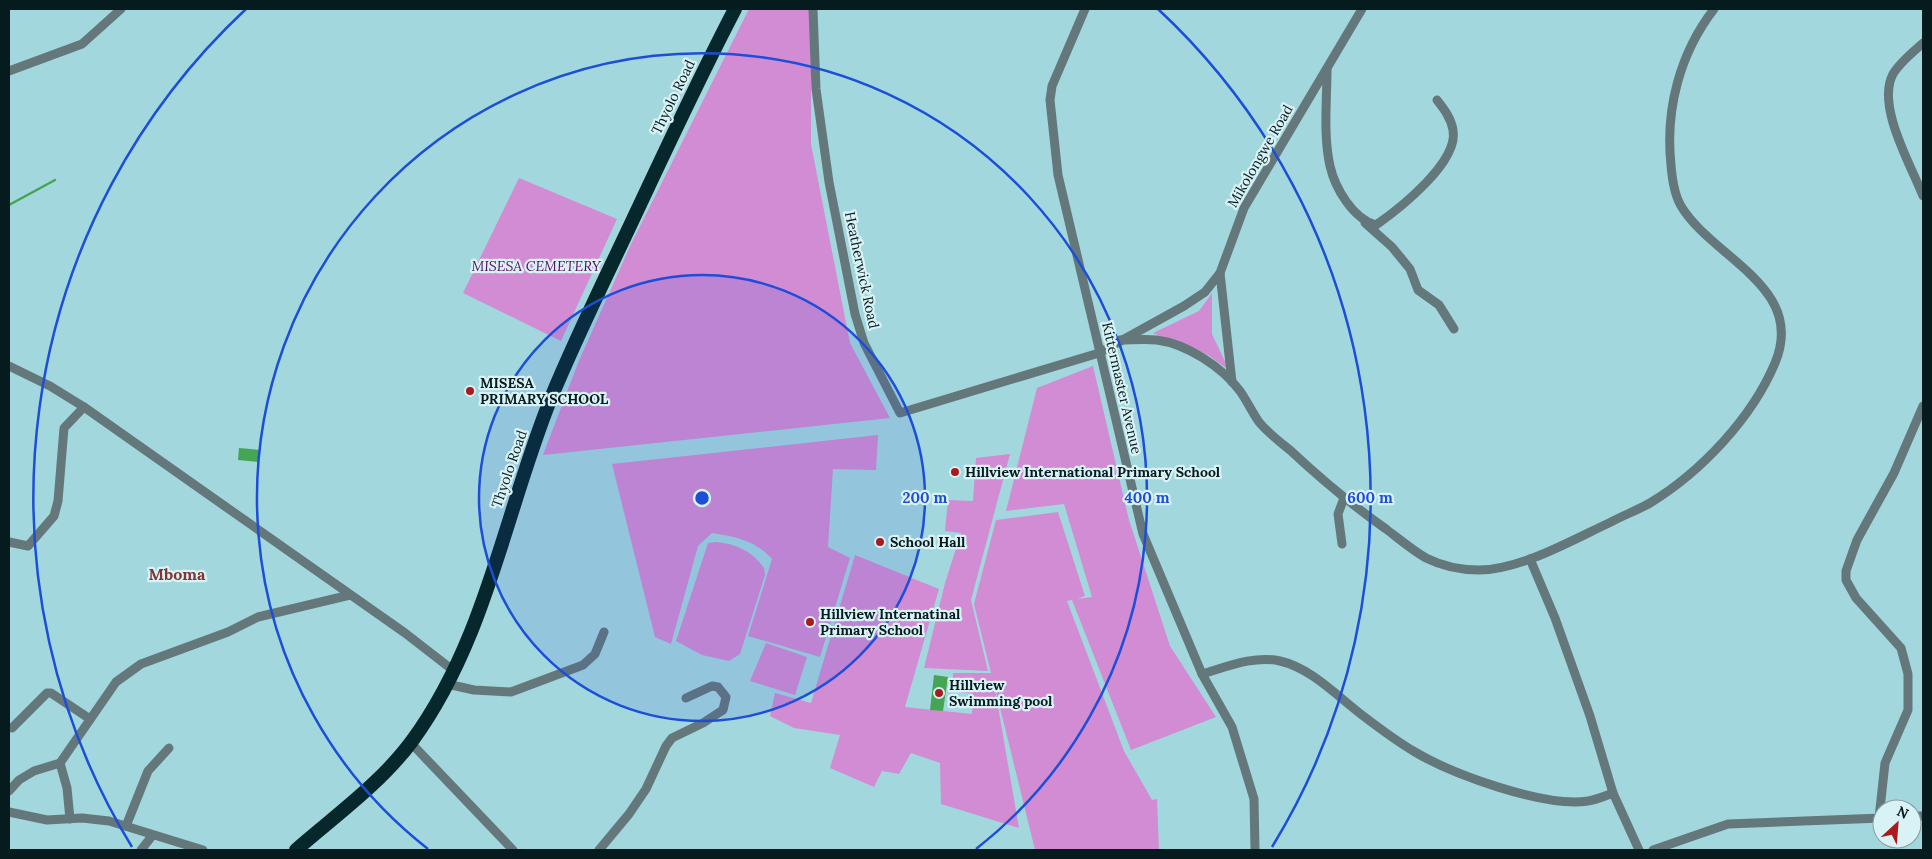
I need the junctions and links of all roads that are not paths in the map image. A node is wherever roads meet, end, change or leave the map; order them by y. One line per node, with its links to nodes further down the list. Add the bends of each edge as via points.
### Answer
1 (121, 9): 9 (street, via 82,44)
2 (734, 9): 27 (highway, Thyolo Road, via 551,399 481,608)
3 (813, 9): 16 (street, Heatherwick Road, via 816,89 855,314 864,343 900,412)
4 (1086, 9): 16 (street, Kittermaster Avenue, via 1052,86 1050,100 1058,175)
5 (1362, 9): 8 (street, Mikolongwe Road)
6 (1714, 9): 24 (street, via 1694,38 1684,60 1673,100 1669,122 1676,194 1692,220 1757,279 1774,304 1782,339 1777,358 1748,414 1697,467 1650,503)
7 (1923, 43): 11 (street, via 1896,69 1890,82 1888,100 1891,116)
8 (1327, 68): 12 (street, via 1330,168 1348,206); 13 (street, Mikolongwe Road, via 1244,208)
9 (9, 71)
10 (1438, 100): 12 (street, via 1454,131 1447,156 1434,174 1390,215 1376,224)
11 (1923, 196)
12 (1363, 221): 14 (street, via 1392,247 1410,269 1418,290 1439,305)
13 (1220, 273): 15 (street, Mikolongwe Road, via 1205,292); 18 (street)
14 (1454, 329)
15 (1120, 340): 16 (street, Mikolongwe Road); 18 (street, via 1159,340 1184,349 1218,368)
16 (1099, 353): 28 (street, Kittermaster Avenue, via 1143,534)
17 (9, 366): 20 (street, via 50,386)
18 (1232, 382): 21 (street, via 1260,424)
19 (1923, 406): 38 (street, via 1894,473 1857,540 1846,571 1846,580 1856,598 1901,648 1908,674 1908,710 1885,763)
20 (84, 408): 22 (street, via 64,428 54,516 28,546); 25 (street)
21 (1344, 498): 23 (street, via 1338,514); 24 (street, via 1426,558 1455,568 1483,570)
22 (9, 542)
23 (1342, 544)
24 (1530, 559): 37 (street, via 1590,716)
25 (350, 595): 27 (street); 31 (street, via 258,617 228,632 141,664 116,682)
26 (604, 632): 29 (street, via 595,654 583,665 511,692 474,690)
27 (454, 671): 29 (highway, Thyolo Road)
28 (1202, 674): 37 (street, via 1244,662 1280,661 1322,684 1417,753 1497,787 1562,802 1588,801); 49 (street, Kittermaster Avenue, via 1232,726 1254,799)
29 (447, 684): 33 (highway, Thyolo Road)
30 (686, 698): 48 (street, via 712,686 718,687 726,697 723,710 672,738 646,789)
31 (90, 718): 32 (street, via 47,693); 35 (street)
32 (12, 728)
33 (411, 743): 46 (highway, Thyolo Road, via 384,773); 47 (street)
34 (169, 748): 42 (street, via 148,772)
35 (60, 763): 36 (street, via 34,771); 41 (street)
36 (9, 791)
37 (1613, 793): 50 (street)
38 (1882, 799)
39 (9, 812): 41 (street, via 47,820)
40 (1872, 818): 51 (street, via 1728,824)
41 (70, 819): 42 (street, via 91,819)
42 (126, 826): 43 (street)
43 (152, 836): 44 (street); 45 (street)
44 (141, 850)
45 (203, 850)
46 (296, 850)
47 (512, 850)
48 (599, 850)
49 (1255, 850)
50 (1639, 850)
51 (1652, 850)

